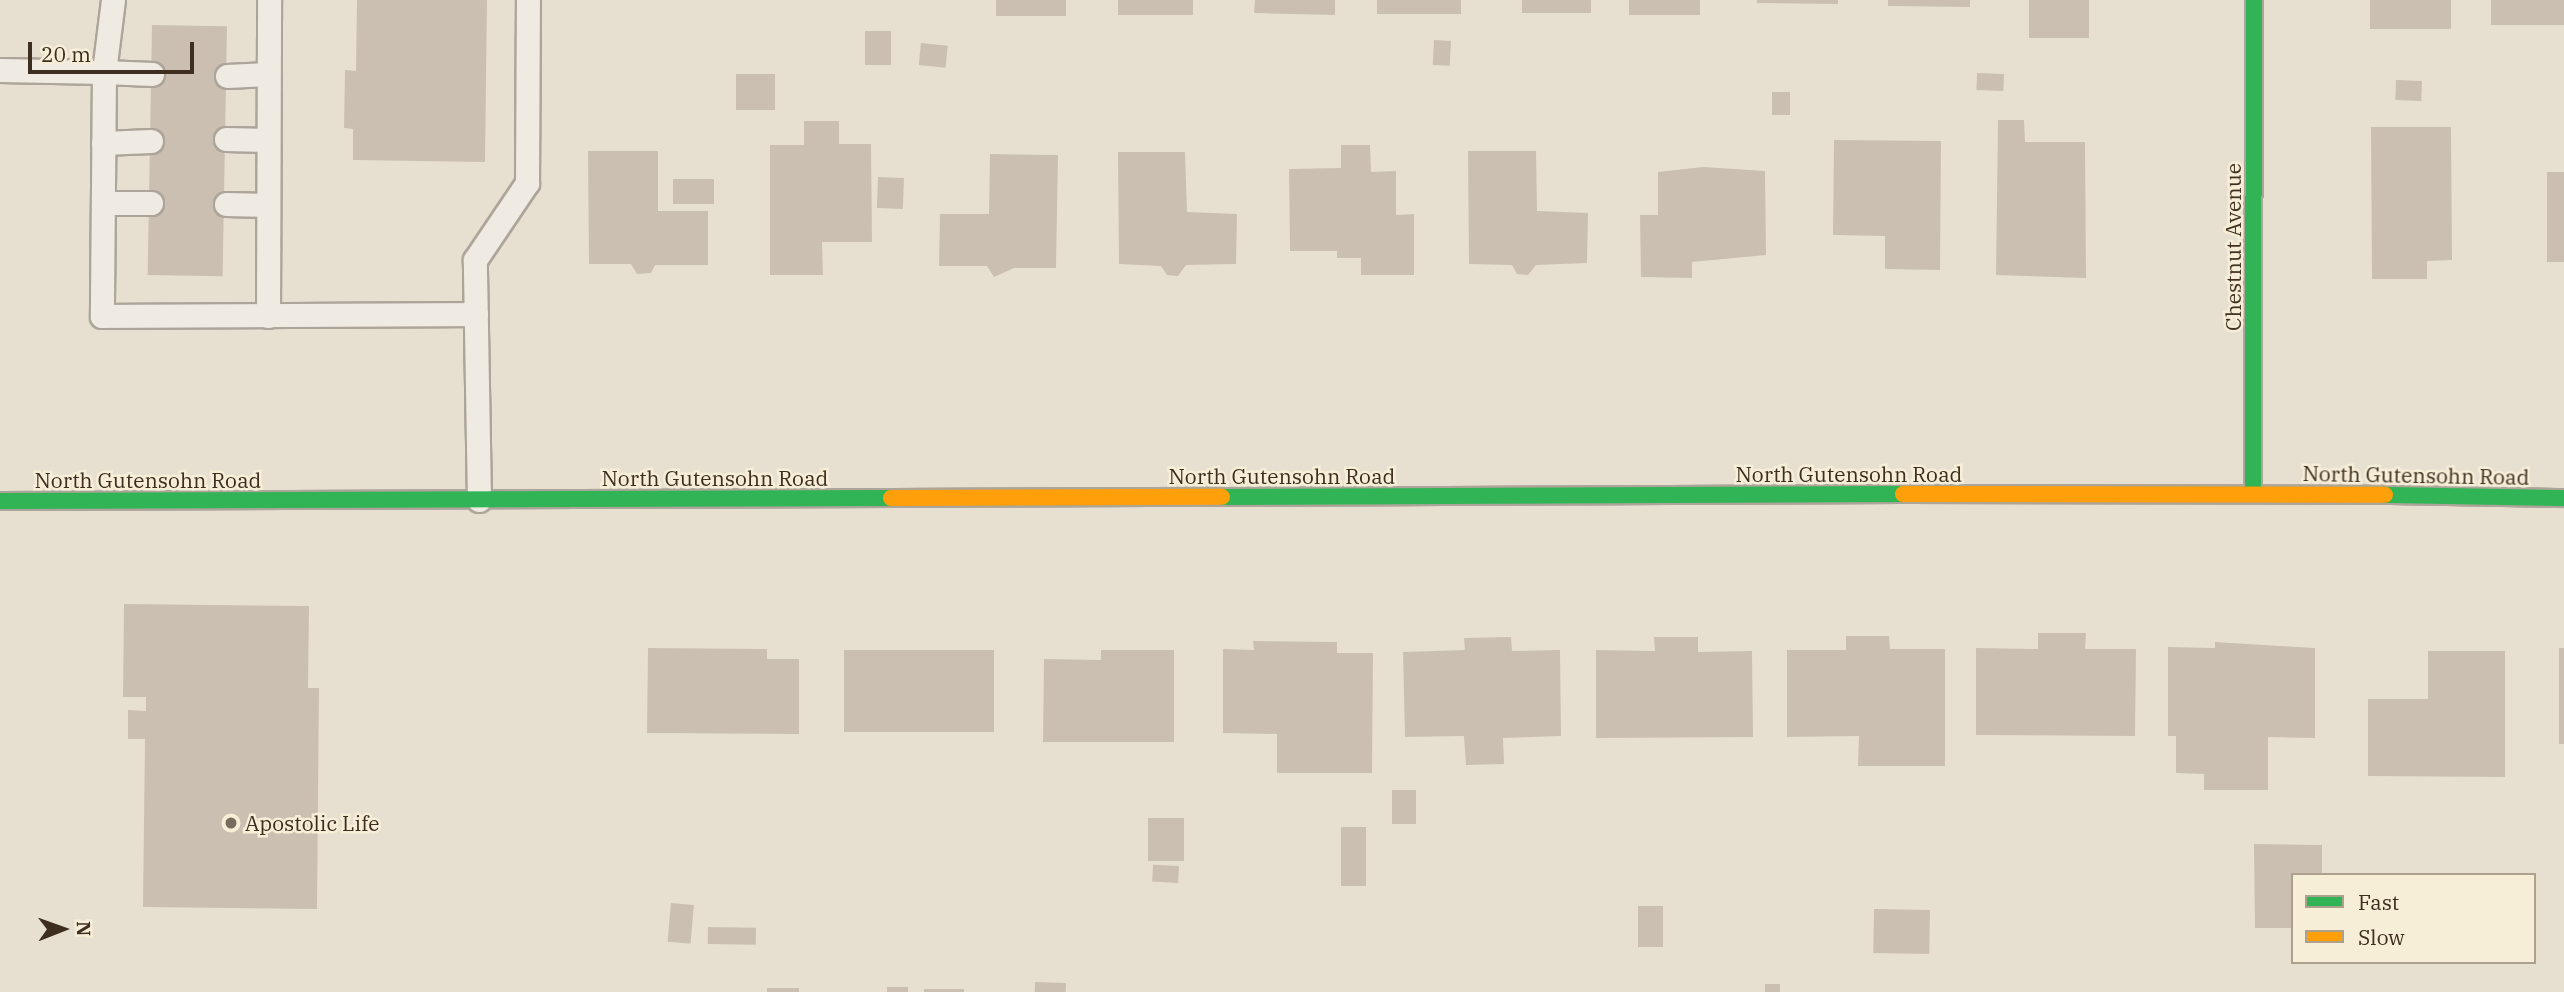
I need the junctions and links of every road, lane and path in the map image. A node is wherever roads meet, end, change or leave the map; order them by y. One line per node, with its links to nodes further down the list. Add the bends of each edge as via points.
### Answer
1 (113, 0): 6 (lane)
2 (269, 0): 8 (lane)
3 (528, 0): 18 (lane, via 527,183 475,260)
4 (2255, 0): 20 (street, Chestnut Avenue)
5 (0, 70): 6 (lane)
6 (104, 72): 7 (lane); 13 (lane)
7 (152, 74)
8 (268, 74): 9 (lane); 11 (lane)
9 (227, 76)
10 (226, 139): 11 (lane)
11 (268, 140): 17 (lane)
12 (151, 141): 13 (lane)
13 (103, 143): 14 (lane)
14 (103, 203): 15 (lane); 19 (lane, via 102,316)
15 (152, 203)
16 (226, 204): 17 (lane)
17 (268, 205): 19 (lane)
18 (476, 314): 19 (lane); 22 (lane)
19 (268, 316)
20 (2253, 493): 21 (street, North Gutensohn Road); 22 (street, North Gutensohn Road)
21 (2564, 498)
22 (479, 499): 23 (street, North Gutensohn Road)
23 (0, 501)

